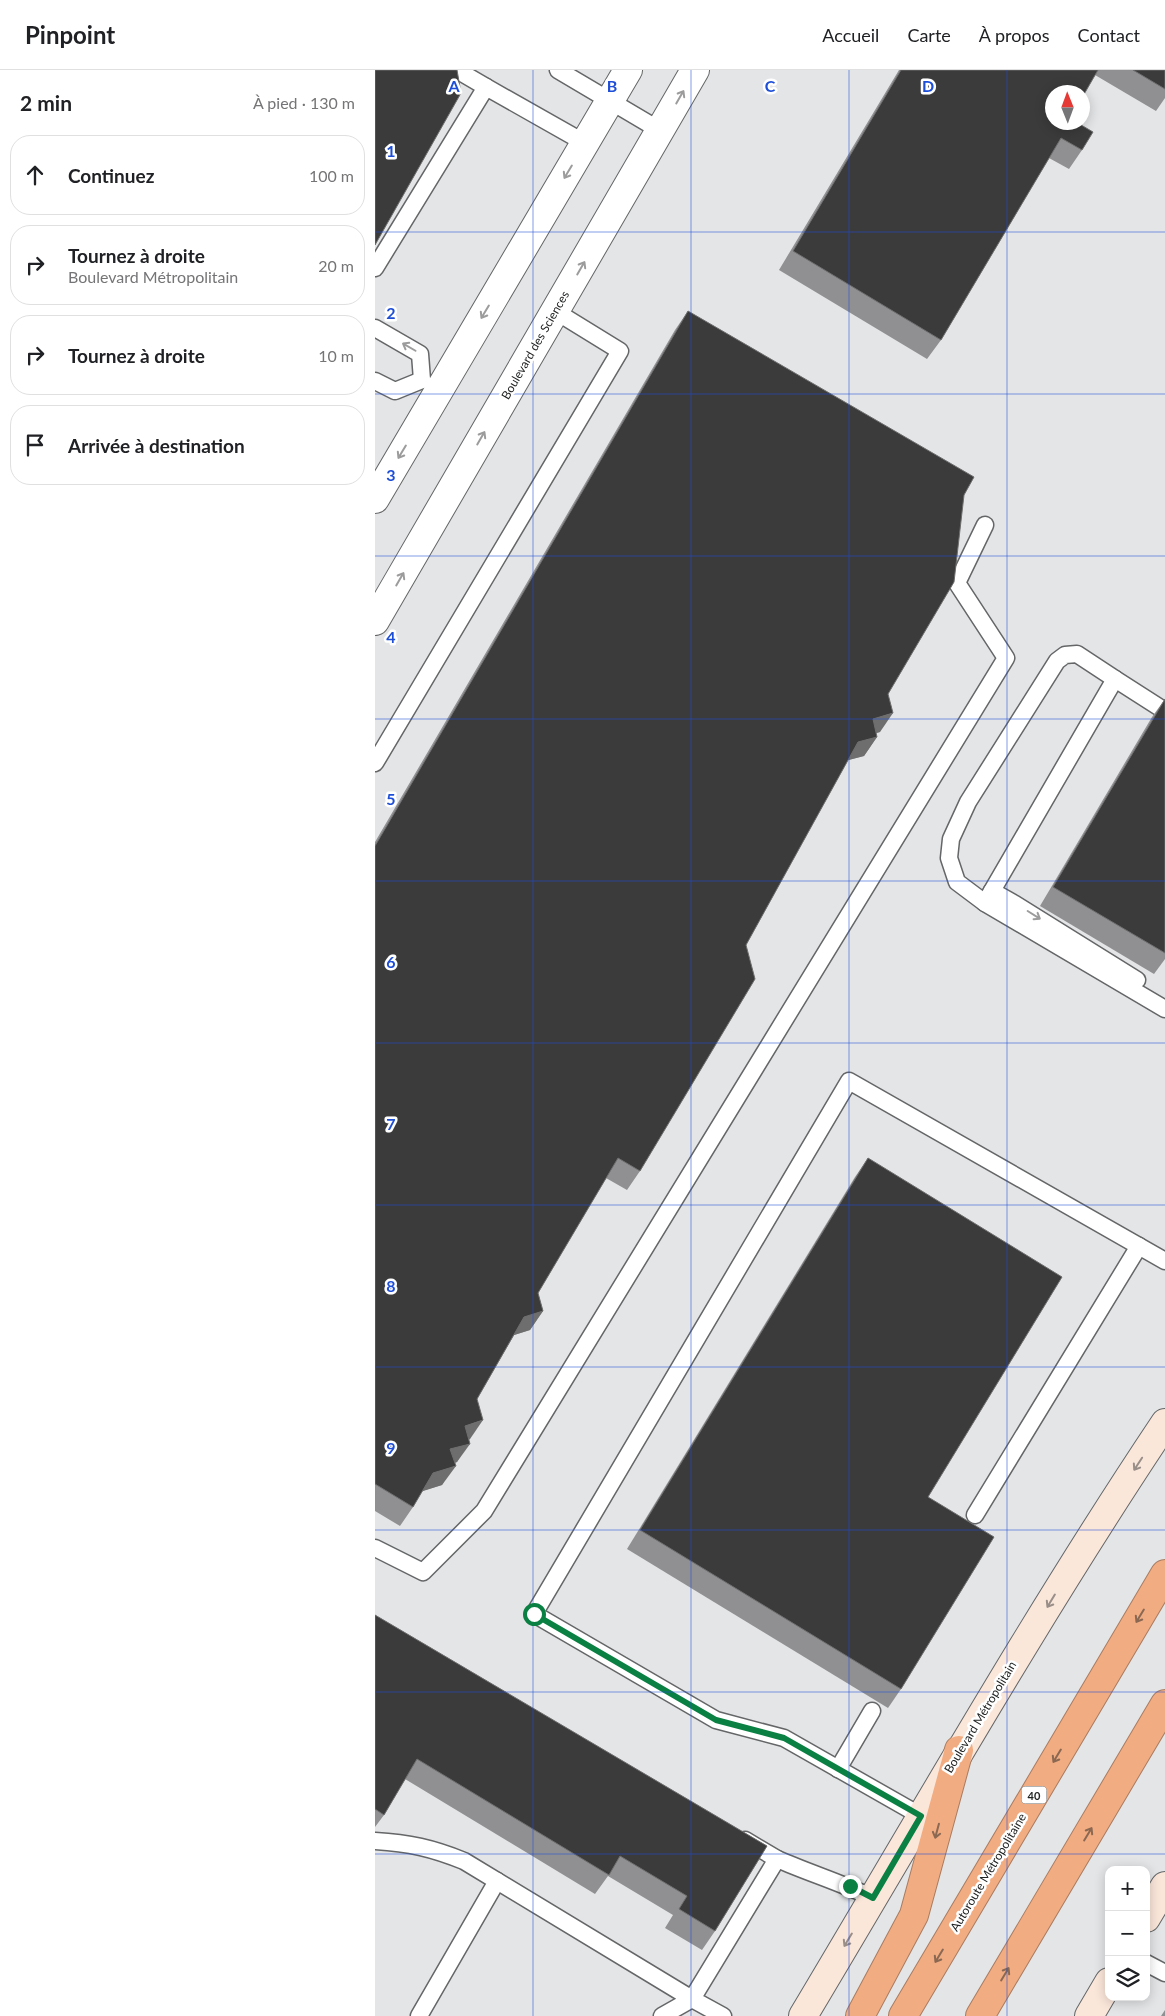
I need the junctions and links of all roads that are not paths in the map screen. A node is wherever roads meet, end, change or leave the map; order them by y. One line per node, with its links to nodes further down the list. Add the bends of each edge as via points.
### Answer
1 (457, 70): 5 (lane)
2 (559, 70): 6 (lane)
3 (628, 70): 6 (street)
4 (695, 70): 7 (street, Boulevard des Sciences, one-way to 4)
5 (486, 87): 8 (lane); 9 (lane)
6 (610, 101): 7 (lane); 8 (street)
7 (661, 131): 10 (street, Boulevard des Sciences, one-way to 7)
8 (585, 143): 13 (street, one-way to 13)
9 (375, 268)
10 (555, 311): 16 (street, Boulevard des Sciences, one-way to 10); 19 (lane, via 620,351)
11 (375, 328): 13 (lane, one-way to 11, via 420,354)
12 (375, 381): 13 (lane, via 395,392)
13 (430, 386): 14 (street, one-way to 14)
14 (375, 499)
15 (985, 525): 26 (lane, via 957,583 1006,658 485,1511 423,1572)
16 (375, 621)
17 (1115, 679): 18 (lane); 20 (lane); 20 (lane, via 1077,654 1065,655 1057,661 967,802 951,839 949,858 957,882)
18 (1165, 711)
19 (375, 763)
20 (988, 897): 21 (lane, via 1038,918 1148,988)
21 (1161, 1007)
22 (1139, 1246): 23 (lane); 25 (lane); 31 (lane, via 849,1081 534,1614 716,1720 784,1738)
23 (1165, 1261)
24 (1165, 1423): 30 (main road, Boulevard Métropolitain, one-way to 30, via 1078,1556)
25 (975, 1515)
26 (375, 1548)
27 (1165, 1574): 49 (highway, Autoroute Métropolitaine / 40, one-way to 49)
28 (1165, 1704): 50 (highway, one-way to 28)
29 (872, 1711): 31 (lane)
30 (959, 1750): 32 (main road, Boulevard Métropolitain); 48 (highway, one-way to 48, via 914,1916)
31 (838, 1769): 32 (lane)
32 (921, 1816): 38 (main road, Boulevard Métropolitain)
33 (735, 1834): 35 (lane)
34 (375, 1841): 36 (lane, via 436,1850 464,1861)
35 (777, 1859): 38 (lane); 43 (lane)
36 (497, 1881): 43 (lane); 44 (lane)
37 (1165, 1886): 39 (main road)
38 (873, 1898): 47 (main road, Boulevard Métropolitain, one-way to 47)
39 (1150, 1911)
40 (1150, 1965): 41 (lane)
41 (1165, 1973)
42 (1105, 1989): 51 (main road)
43 (692, 1999): 45 (lane); 46 (lane)
44 (419, 2016)
45 (662, 2016)
46 (723, 2016)
47 (803, 2016)
48 (860, 2016)
49 (903, 2016)
50 (980, 2016)
51 (1089, 2016)

